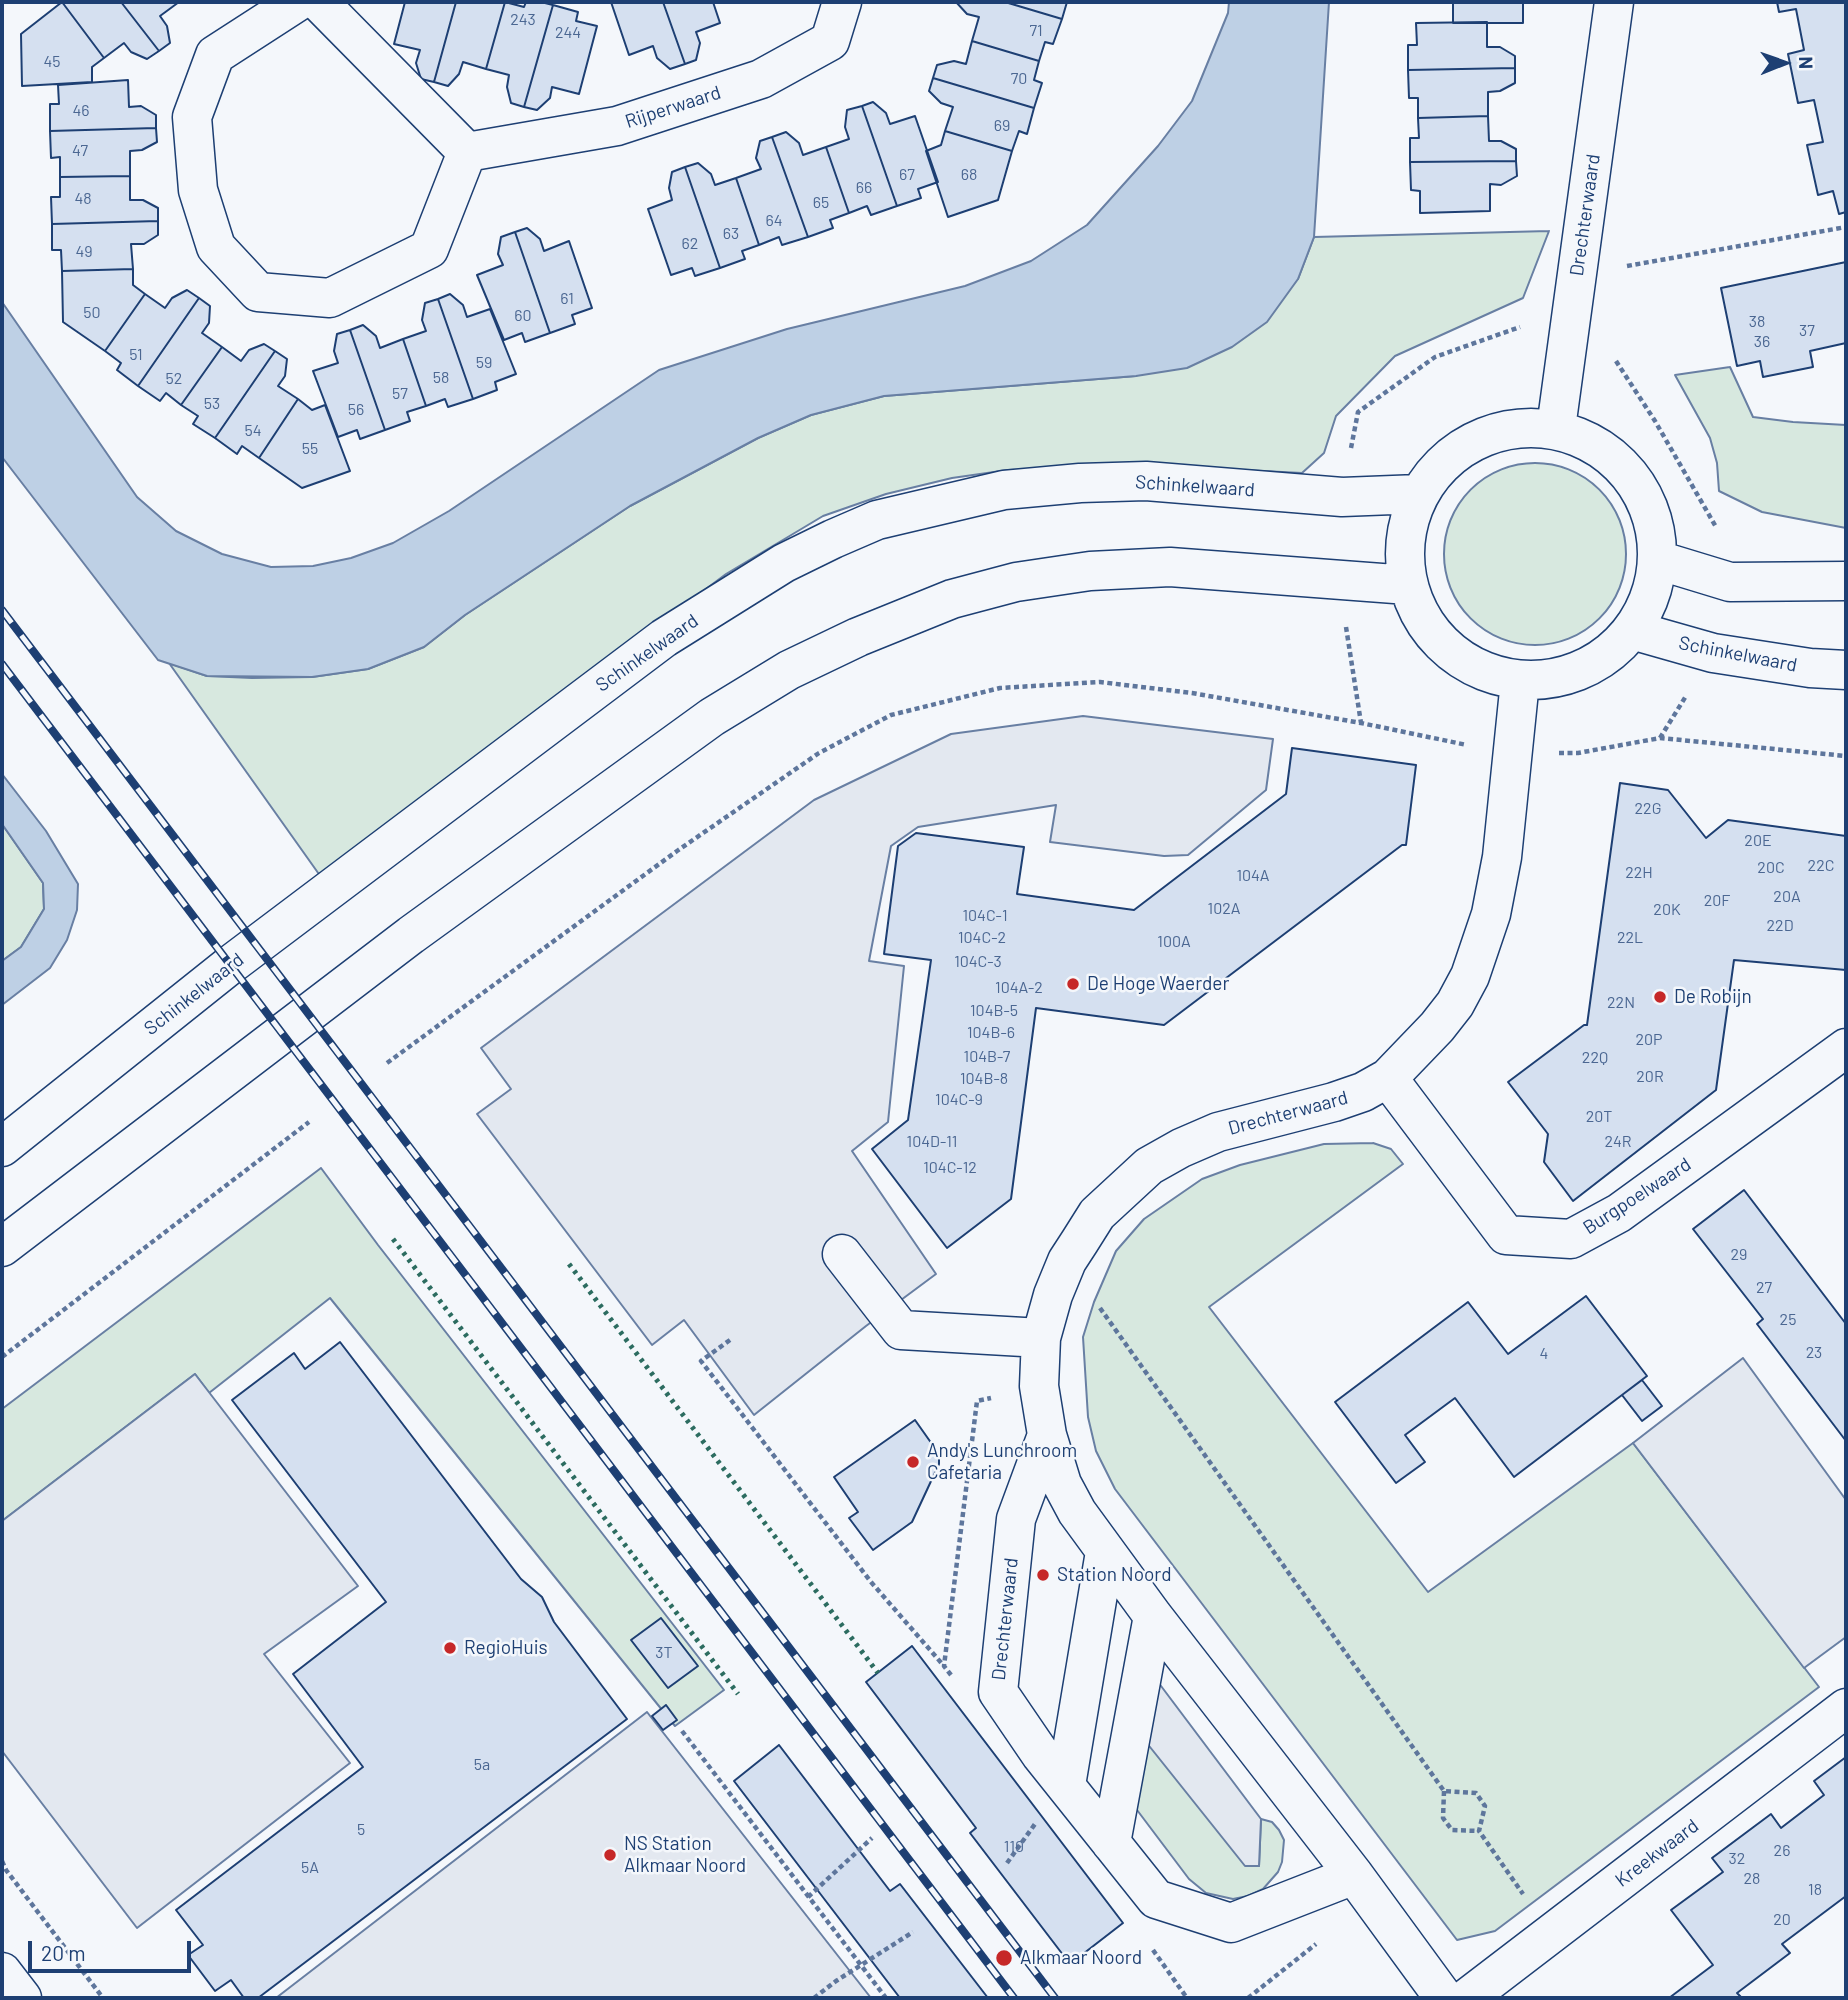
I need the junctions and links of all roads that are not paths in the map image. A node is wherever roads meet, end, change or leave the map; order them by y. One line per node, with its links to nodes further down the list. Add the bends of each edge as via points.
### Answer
1 (297, 2): 5 (street, via 215,55 192,117 198,190 216,247 258,292 330,298 429,249)
2 (320, 2): 5 (street)
3 (842, 2): 5 (street, Rijperwaard, via 830,40 761,79 617,125)
4 (1614, 2): 6 (street, Drechterwaard)
5 (467, 152)
6 (1556, 428): 7 (street, via 1499,430 1475,440 1452,454); 8 (street, via 1605,451 1624,471 1642,495 1656,527)
7 (1419, 494): 10 (street, via 1407,531); 16 (street, Schinkelwaard, via 1342,497 1146,481 1080,483 1004,490 877,520 833,539 784,563 664,638 230,965)
8 (1661, 561): 9 (street, via 1730,582); 11 (street, via 1657,587)
9 (1846, 582)
10 (1408, 585): 13 (street, via 1420,616 1448,649 1491,676); 17 (street, via 1170,567 1090,571 1016,582 952,599 858,637 789,670 712,717 411,935)
11 (1632, 631): 12 (street, Schinkelwaard, via 1713,653); 13 (street, via 1598,662 1556,678)
12 (1846, 670)
13 (1520, 681): 15 (street, Drechterwaard, via 1502,857 1482,946 1455,1004)
14 (1846, 1048): 15 (street, Burgpoelwaard, via 1619,1213 1571,1239 1506,1235)
15 (1388, 1078): 19 (street, Drechterwaard, via 1334,1102 1218,1132 1149,1166 1097,1214 1067,1261)
16 (2, 1147)
17 (2, 1247)
18 (842, 1254): 19 (street, via 901,1330)
19 (1041, 1338): 20 (street, Drechterwaard, via 1040,1386)
20 (1047, 1436): 21 (street, Drechterwaard, via 1062,1484); 24 (street, Drechterwaard, via 1016,1519 998,1692)
21 (1105, 1552): 22 (street, Drechterwaard); 24 (street)
22 (1153, 1616): 25 (street); 26 (street, Drechterwaard)
23 (1846, 1708): 30 (street, Kreekwaard)
24 (1066, 1785): 25 (street, Drechterwaard)
25 (1111, 1843): 26 (street, Drechterwaard, via 1156,1899 1231,1923)
26 (1363, 1887): 29 (street, Drechterwaard)
27 (2, 1972): 28 (street)
28 (22, 1998)
29 (1444, 1998)
30 (1467, 1998)

